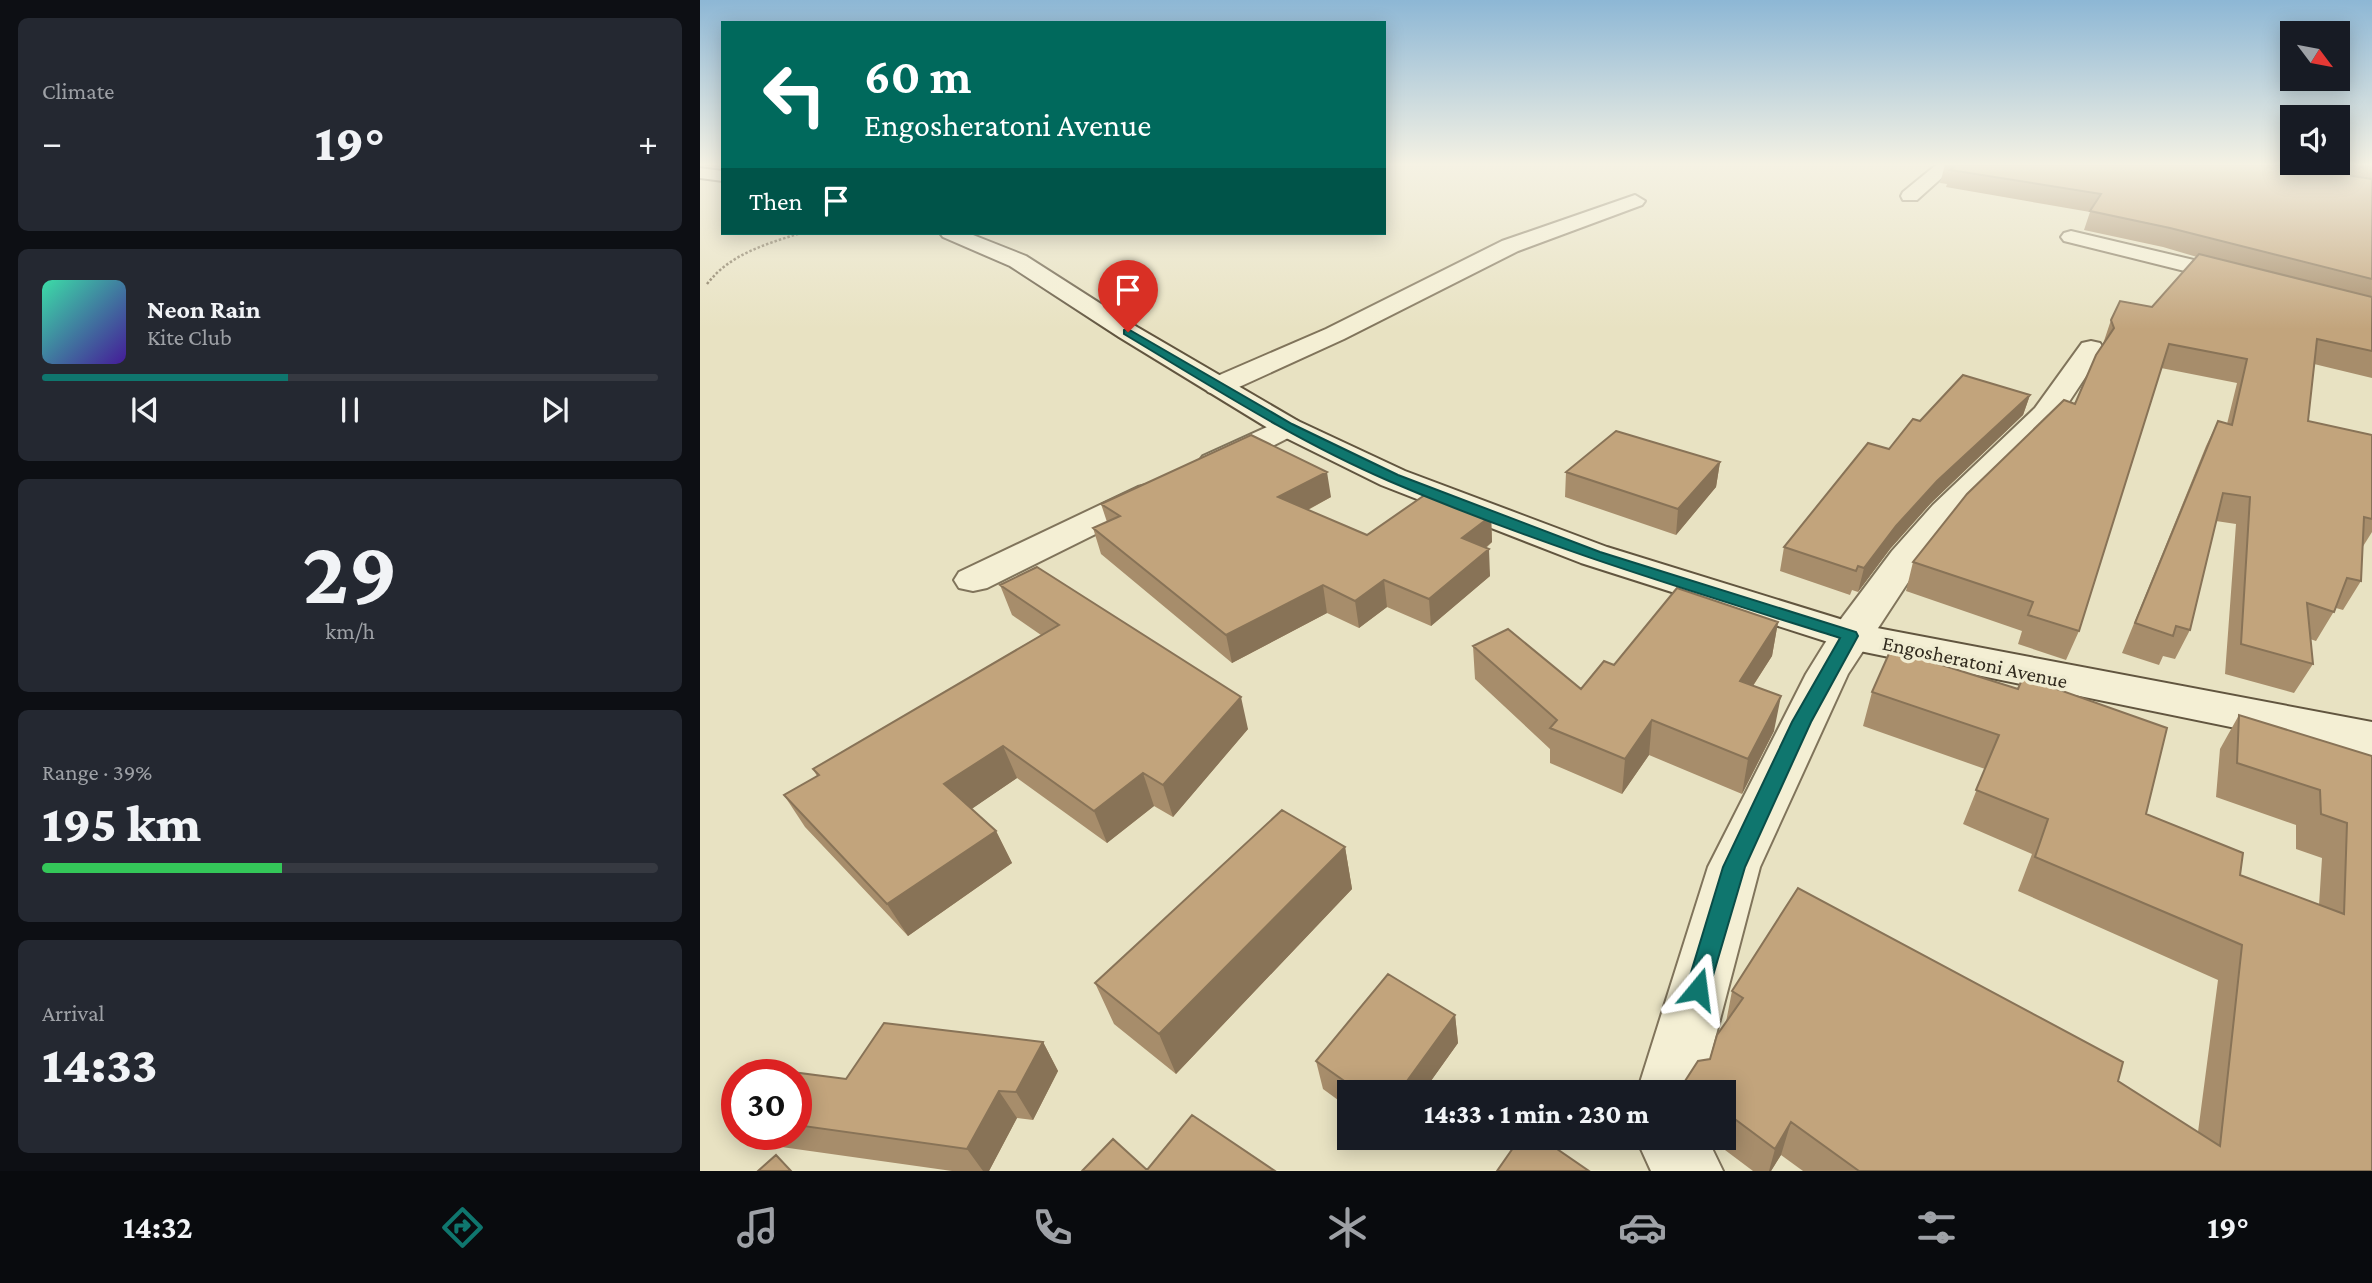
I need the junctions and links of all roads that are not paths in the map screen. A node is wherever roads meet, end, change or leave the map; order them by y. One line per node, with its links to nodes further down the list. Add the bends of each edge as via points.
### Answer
1 (1583, 220): 6 (street, via 1510,246 1335,334)
2 (955, 235): 6 (street, Engosheratoni Avenue, via 1018,261)
3 (2071, 237): 4 (street)
4 (2267, 284)
5 (2091, 349): 9 (street, via 2046,414 1945,512 1905,558)
6 (1218, 386): 7 (street, Engosheratoni Avenue)
7 (1287, 427): 8 (street); 9 (street, Engosheratoni Avenue, via 1393,478 1525,530)
8 (973, 580)
9 (1850, 636): 10 (street, Engosheratoni Avenue); 11 (street, via 1802,722 1734,867)
10 (2372, 739)
11 (1672, 1080)
12 (1675, 1150): 13 (street)
13 (1689, 1171)

